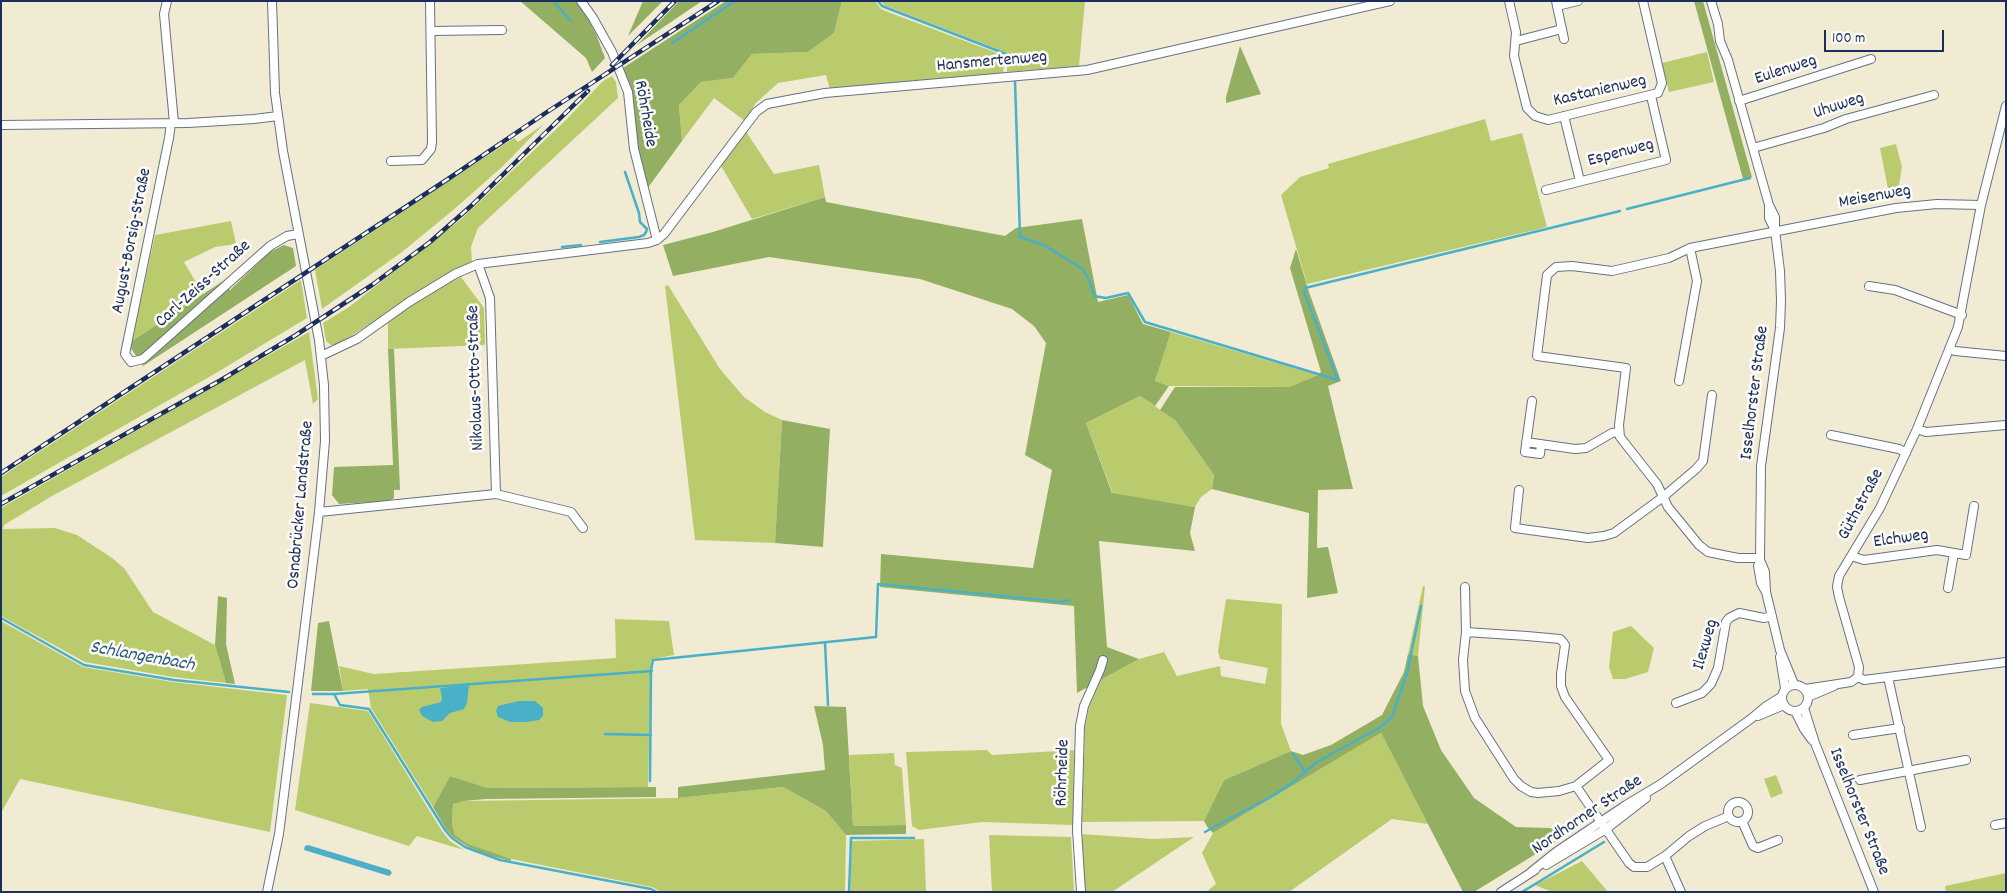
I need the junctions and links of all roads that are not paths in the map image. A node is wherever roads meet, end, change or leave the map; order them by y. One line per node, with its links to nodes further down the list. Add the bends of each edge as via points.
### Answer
1 (167, 1): 23 (street, August-Borsig-Straße, via 164,14)
2 (272, 1): 21 (street, Osnabrücker Landstraße)
3 (430, 1): 13 (street)
4 (580, 1): 32 (street, Röhrheide, via 612,52 628,92 634,149)
5 (1390, 1): 32 (street, Hansmertenweg, via 1087,70 825,93 767,104 756,112)
6 (1509, 1): 15 (street, Kastanienweg)
7 (1578, 1): 10 (street)
8 (1643, 1): 18 (street, Kastanienweg, via 1662,84 1658,93)
9 (1711, 1): 19 (street, Isselhorster Straße, via 1726,39)
10 (1557, 4): 12 (street)
11 (502, 30): 13 (street)
12 (1562, 30): 14 (street); 15 (street)
13 (431, 32): 26 (street, via 430,150 422,160)
14 (1564, 38)
15 (1516, 40): 22 (street, Kastanienweg, via 1514,56 1527,108 1541,119)
16 (1871, 59): 19 (street, Eulenweg)
17 (1934, 95): 25 (street, Uhuweg)
18 (1651, 96): 22 (street, Kastanienweg); 27 (street, Espenweg, via 1666,160)
19 (1739, 102): 25 (street, Isselhorster Straße)
20 (2006, 106): 29 (street, Güthstraße)
21 (278, 116): 23 (street); 31 (street, Osnabrücker Landstraße)
22 (1564, 116): 27 (street, Espenweg)
23 (172, 123): 24 (street); 40 (street, August-Borsig-Straße, via 125,354)
24 (1, 125)
25 (1754, 148): 30 (street, Isselhorster Straße, via 1775,217)
26 (391, 161)
27 (1580, 180): 28 (street, Espenweg)
28 (1546, 190)
29 (1981, 206): 30 (street, Meisenweg, via 1923,204); 36 (street, Güthstraße)
30 (1775, 231): 33 (street, Meisenweg); 57 (street, Isselhorster Straße, via 1780,271 1780,328 1761,466)
31 (298, 234): 38 (street, Osnabrücker Landstraße); 40 (street, Carl-Zeiss-Straße, via 270,246 143,359)
32 (657, 240): 34 (street)
33 (1690, 248): 41 (street, via 1698,280); 46 (street, Meisenweg, via 1669,258 1612,271 1572,266 1556,267 1547,275 1537,356 1626,368)
34 (478, 264): 38 (street, via 417,297 356,339); 50 (street, Nikolaus-Otto-Straße, via 490,298)
35 (1869, 286): 36 (street, via 1895,290)
36 (1962, 315): 37 (street, Güthstraße)
37 (1949, 349): 39 (street); 45 (street, Güthstraße)
38 (321, 356): 53 (street, Osnabrücker Landstraße, via 325,441)
39 (2006, 356)
40 (131, 362)
41 (1679, 381)
42 (1712, 395): 51 (street, via 1703,461)
43 (1532, 401): 46 (street, via 1526,442 1586,448)
44 (2006, 425): 45 (street, via 1926,432)
45 (1917, 429): 48 (street, Güthstraße)
46 (1619, 432): 51 (street)
47 (1831, 435): 48 (street)
48 (1906, 452): 56 (street, Güthstraße, via 1880,508)
49 (1519, 490): 51 (street, via 1515,528 1588,538 1614,533)
50 (496, 494): 53 (street); 54 (street, via 571,512)
51 (1663, 497): 57 (street, via 1699,546 1708,552)
52 (1974, 506): 55 (street, Elchweg, via 1966,555)
53 (319, 512): 94 (street, Osnabrücker Landstraße, via 279,834)
54 (583, 528)
55 (1954, 553): 56 (street, Elchweg, via 1938,550 1864,560); 59 (street, Elchweg)
56 (1851, 556): 66 (street, Güthstraße, via 1839,576 1837,587)
57 (1760, 559): 60 (street, Isselhorster Straße)
58 (1465, 587): 61 (street)
59 (1948, 588)
60 (1772, 616): 62 (street, Isselhorster Straße); 73 (street, Ilexweg, via 1764,618 1740,613 1729,618 1718,668 1711,684 1702,693)
61 (1466, 632): 84 (street, via 1463,660 1467,699 1475,718 1514,779 1526,790 1538,793); 84 (street, via 1560,639 1563,642 1561,686 1565,697 1609,760)
62 (1780, 650): 67 (street, Isselhorster Straße); 69 (street, Isselhorster Straße)
63 (1103, 660): 95 (street, Röhrheide, via 1084,706 1080,726 1077,830)
64 (2006, 662): 65 (street)
65 (1888, 676): 66 (street, via 1864,680); 78 (street)
66 (1858, 677): 68 (street, via 1851,682)
67 (1794, 684): 69 (street); 70 (street)
68 (1836, 684): 70 (street); 72 (street)
69 (1785, 688): 71 (street)
70 (1805, 689): 72 (street)
71 (1781, 697): 74 (street); 77 (street, Nordhorner Straße)
72 (1808, 697): 75 (street)
73 (1676, 703)
74 (1784, 706): 76 (street); 77 (street, Nordhorner Straße)
75 (1804, 708): 76 (street); 80 (street, Isselhorster Straße)
76 (1795, 711): 80 (street, Isselhorster Straße)
77 (1752, 718): 89 (street, Nordhorner Straße, via 1661,784 1626,805)
78 (1900, 728): 79 (street); 82 (street)
79 (1853, 735)
80 (1815, 743): 97 (street, Isselhorster Straße)
81 (1966, 760): 82 (street)
82 (1909, 772): 83 (street); 90 (street)
83 (1860, 780)
84 (1576, 786): 89 (street)
85 (1730, 816): 86 (street, via 1735,821); 86 (street, via 1731,805 1743,803 1748,814); 92 (street, via 1705,826)
86 (1742, 821): 91 (street, via 1753,846 1758,848)
87 (2006, 823): 88 (street)
88 (1995, 825)
89 (1604, 826): 92 (street, via 1634,867 1647,867); 93 (street, Nordhorner Straße, via 1556,852)
90 (1921, 827)
91 (1778, 840)
92 (1665, 856): 96 (street)
93 (1505, 891)
94 (267, 892)
95 (1081, 892)
96 (1682, 892)
97 (1874, 892)

